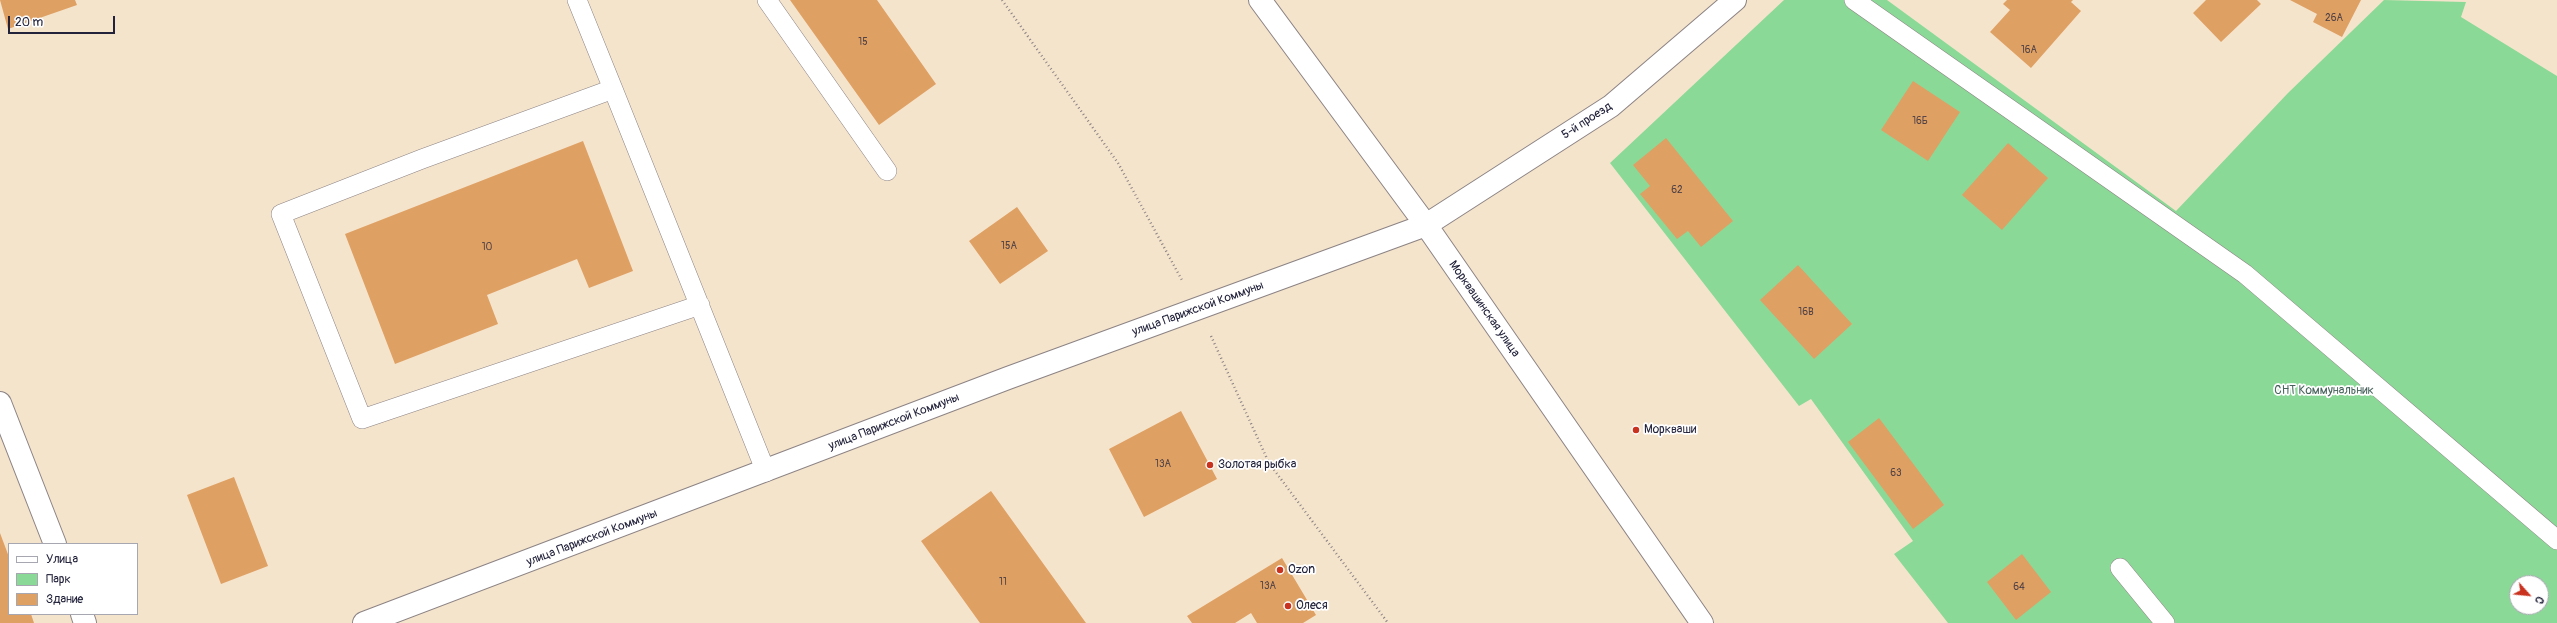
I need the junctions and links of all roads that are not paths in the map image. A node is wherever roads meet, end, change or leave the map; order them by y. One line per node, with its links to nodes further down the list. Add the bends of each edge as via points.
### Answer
1 (577, 0): 6 (lane)
2 (767, 0): 7 (lane)
3 (1260, 0): 8 (street, Морквашинская улица)
4 (1735, 0): 8 (street, 5-й проезд, via 1611,106)
5 (1854, 0): 12 (lane, via 2245,274)
6 (613, 89): 9 (lane); 9 (lane, via 281,214 362,419)
7 (887, 171)
8 (1426, 225): 11 (street, улица Парижской Коммуны, via 1198,308); 16 (street, Морквашинская улица)
9 (700, 306): 11 (lane)
10 (0, 403): 13 (street)
11 (766, 472): 15 (street, улица Парижской Коммуны)
12 (2557, 540)
13 (55, 543)
14 (2120, 568): 17 (lane)
15 (364, 623)
16 (1702, 623)
17 (2165, 623)

